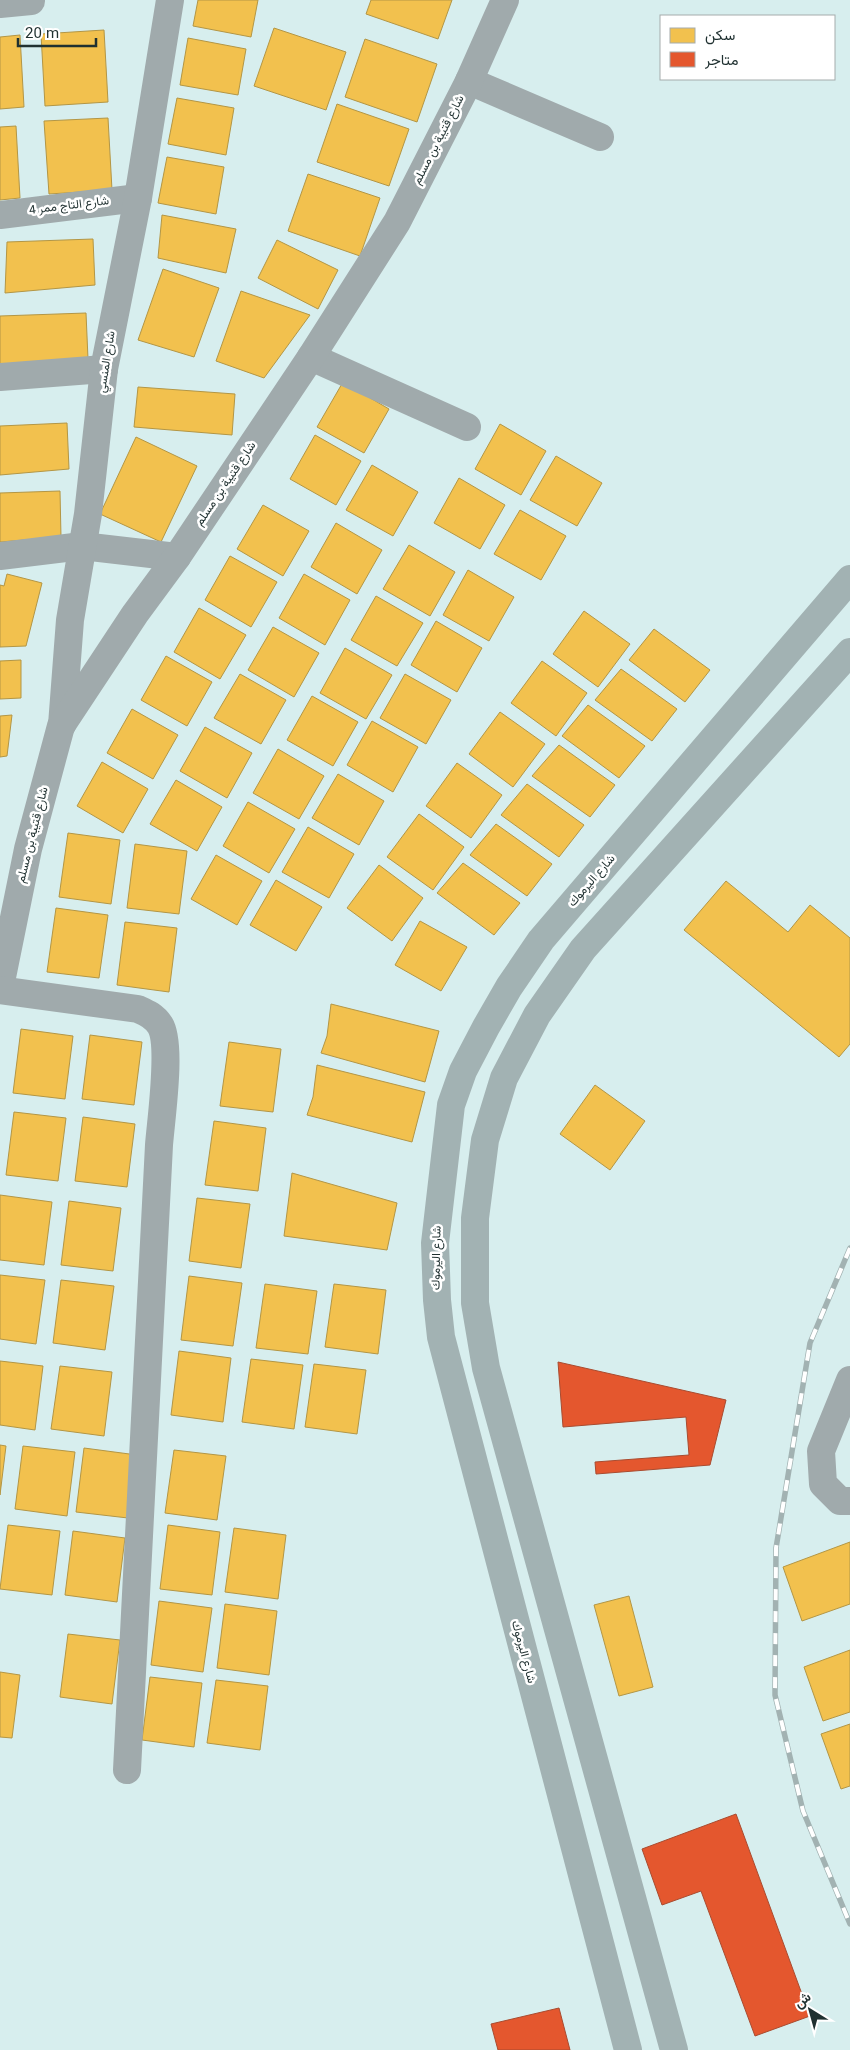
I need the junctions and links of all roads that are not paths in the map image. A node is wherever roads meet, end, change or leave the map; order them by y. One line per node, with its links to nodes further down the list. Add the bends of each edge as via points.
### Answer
1 (170, 0): 7 (street, شارع المنسي)
2 (505, 0): 5 (street, شارع قتيبة بن مسلم)
3 (30, 1): 4 (street)
4 (0, 4)
5 (469, 81): 6 (street); 9 (street, شارع قتيبة بن مسلم, via 397,222)
6 (600, 137)
7 (138, 198): 8 (street, شارع التاج ممر 4); 10 (street, شارع المنسي)
8 (0, 214)
9 (311, 357): 12 (street); 15 (street, شارع قتيبة بن مسلم)
10 (104, 369): 11 (street); 13 (street, شارع المنسي)
11 (0, 377)
12 (467, 427)
13 (82, 546): 14 (street); 15 (street); 18 (street, شارع المنسي, via 70,620)
14 (0, 556)
15 (177, 557): 18 (street, شارع قتيبة بن مسلم)
16 (850, 580): 23 (highway, شارع اليرموك, via 541,940 486,1027 463,1071 451,1105 435,1243 436,1300 441,1337)
17 (850, 652): 24 (highway, via 583,949 537,1015 504,1078 486,1140 475,1218 474,1303 486,1368)
18 (61, 726): 19 (street, شارع قتيبة بن مسلم, via 28,849)
19 (0, 988): 22 (street, via 138,1009 152,1015 161,1026 166,1048)
20 (850, 1380): 21 (street, via 821,1452 823,1484 840,1501)
21 (850, 1501)
22 (127, 1770)
23 (628, 2050)
24 (674, 2050)

